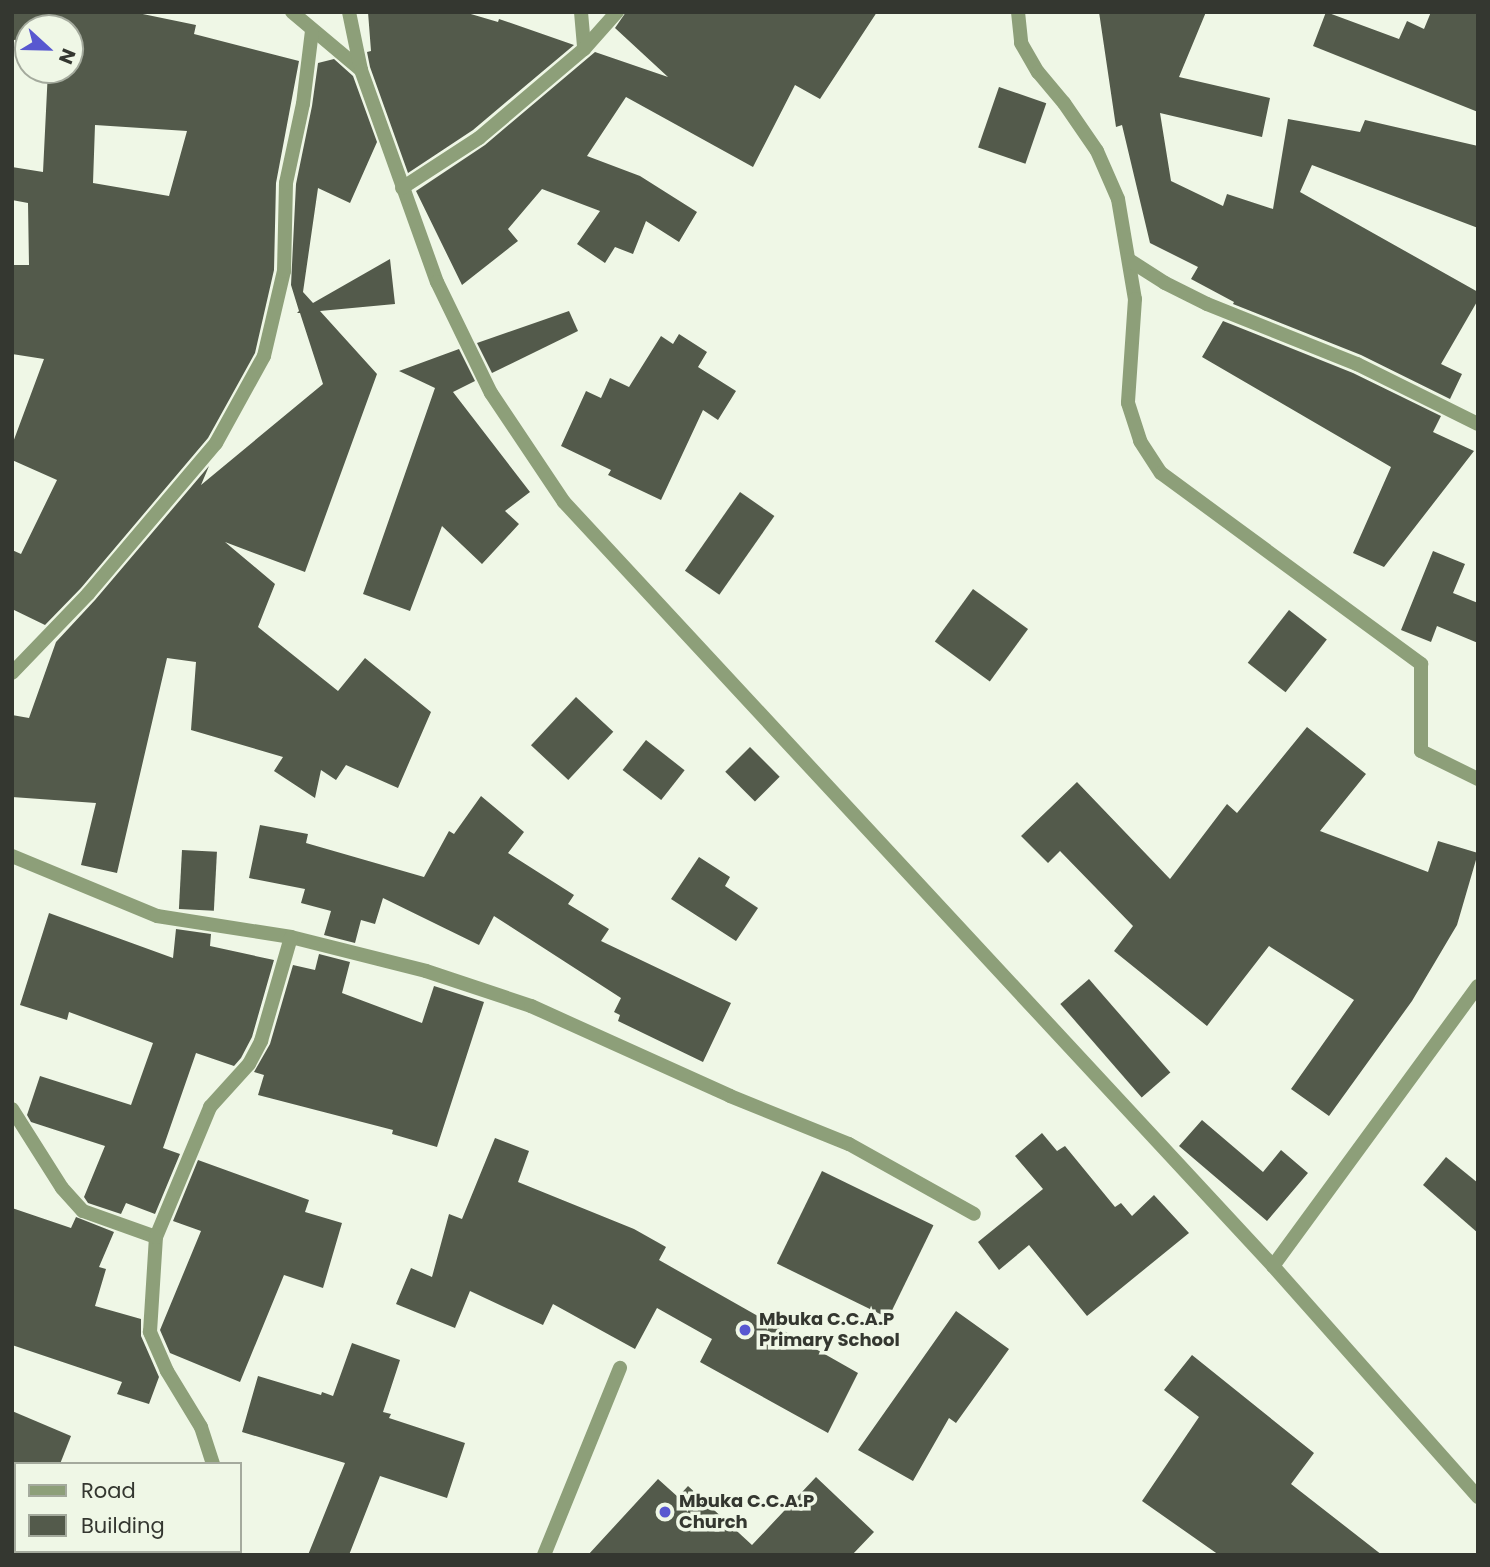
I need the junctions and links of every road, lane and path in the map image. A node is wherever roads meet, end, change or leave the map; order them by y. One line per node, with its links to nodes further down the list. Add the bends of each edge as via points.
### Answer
1 (292, 12): 6 (street)
2 (349, 12): 8 (street)
3 (581, 12): 7 (street)
4 (617, 12): 7 (street)
5 (1018, 12): 10 (street, via 1021,43 1097,151 1118,199)
6 (312, 31): 8 (street); 12 (street, via 286,183 284,271 264,356 216,443 89,594)
7 (584, 49): 9 (street, via 479,138)
8 (361, 70): 9 (street)
9 (402, 188): 20 (street, via 437,282 491,393 564,502)
10 (1129, 260): 11 (street, via 1207,304 1357,363); 13 (street, via 1135,299 1128,404 1140,441 1161,473 1421,664 1421,751)
11 (1478, 424)
12 (12, 673)
13 (1478, 779)
14 (12, 856): 15 (street, via 157,916)
15 (291, 937): 18 (street, via 426,971 531,1006 849,1144); 19 (street, via 261,1041 249,1065 210,1107)
16 (1478, 986): 20 (street)
17 (12, 1110): 19 (street, via 62,1188 83,1211)
18 (974, 1214)
19 (156, 1237): 22 (street, via 150,1332 201,1427)
20 (1273, 1266): 23 (street)
21 (620, 1368): 24 (street)
22 (212, 1462)
23 (1478, 1497)
24 (544, 1555)

